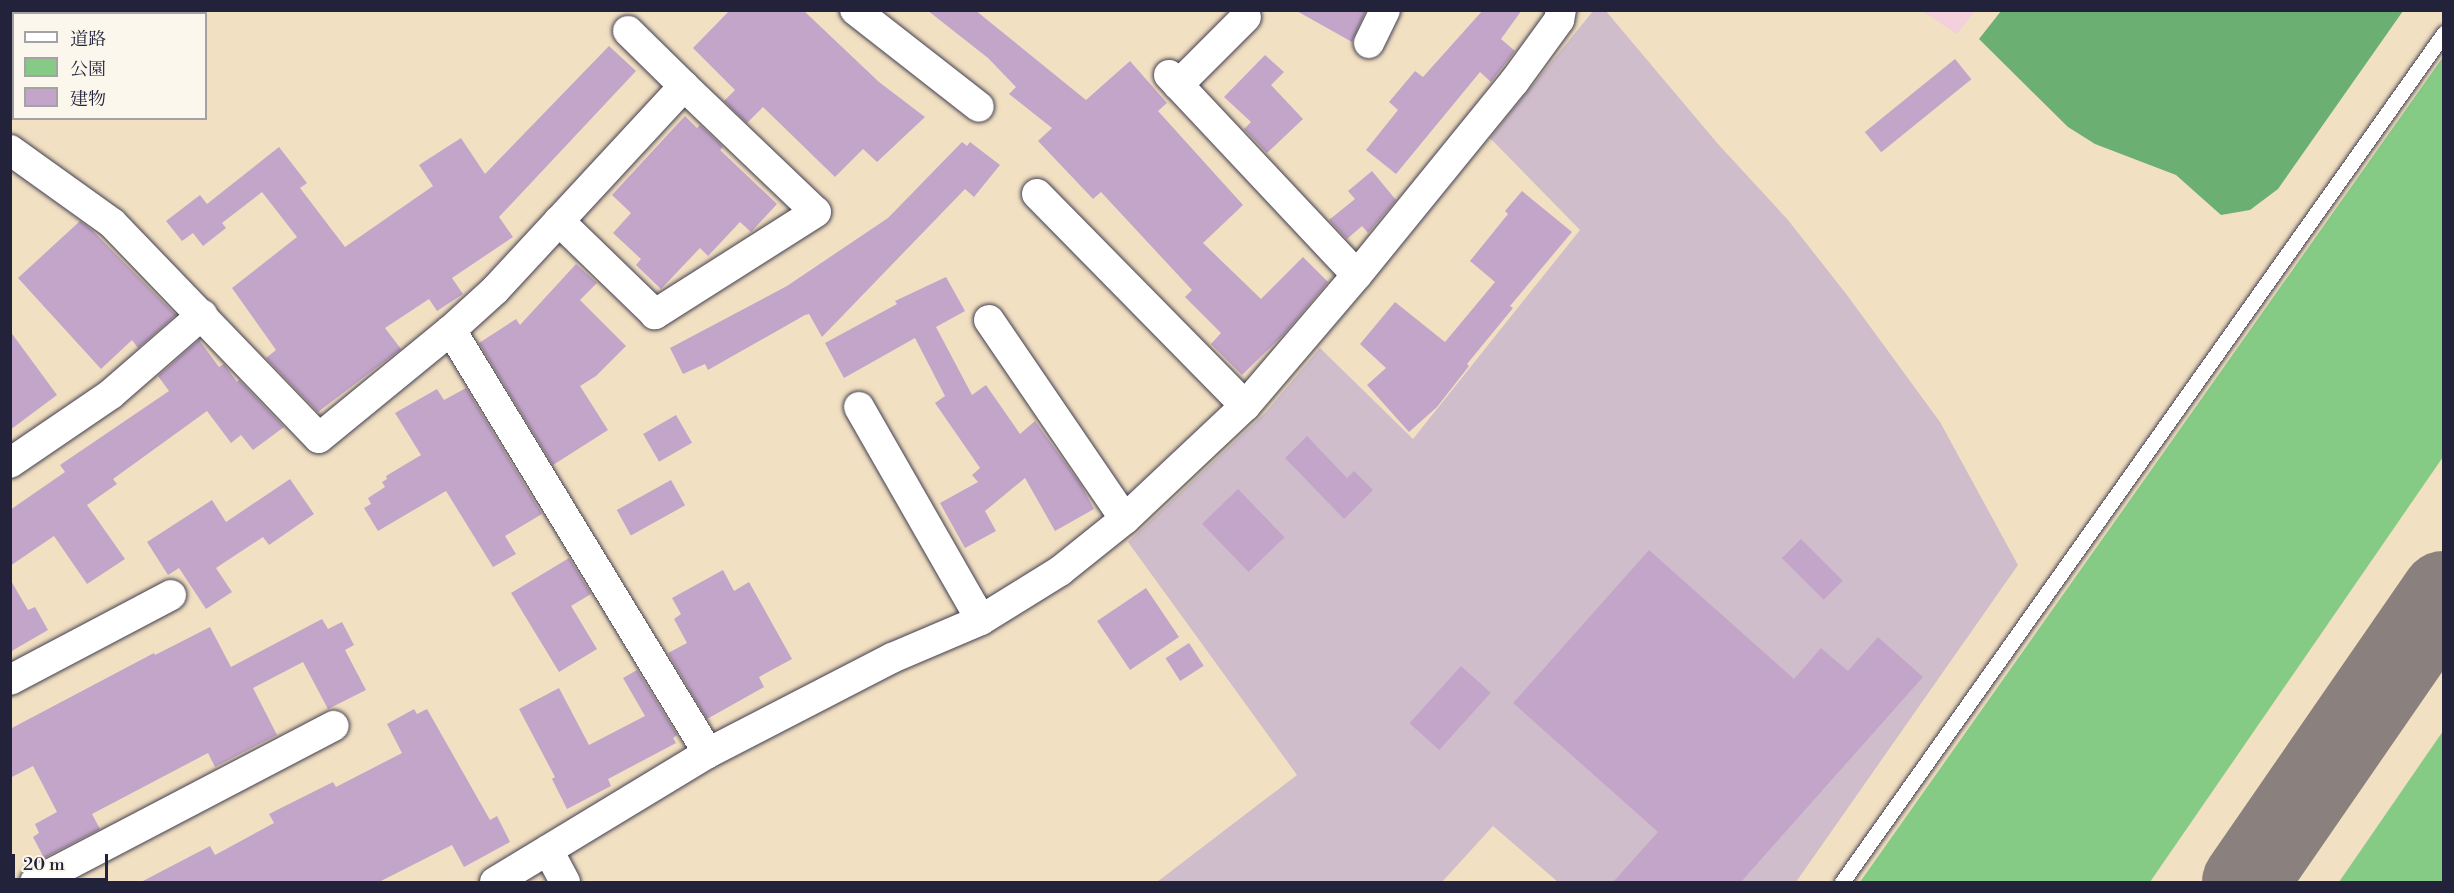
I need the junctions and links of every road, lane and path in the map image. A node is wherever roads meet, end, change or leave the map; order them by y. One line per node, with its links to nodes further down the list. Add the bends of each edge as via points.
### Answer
1 (855, 10): 9 (street)
2 (1385, 10): 7 (street)
3 (1561, 10): 13 (street, via 1559,20 1514,82)
4 (1246, 16): 13 (street, via 1174,80)
5 (628, 31): 8 (street)
6 (2444, 33): 30 (lane)
7 (1369, 43)
8 (684, 86): 12 (street); 12 (street, via 816,212 655,314)
9 (979, 107)
10 (10, 150): 14 (street, via 112,223)
11 (1037, 194): 18 (street)
12 (559, 221): 16 (street, via 495,290)
13 (1357, 275): 18 (street)
14 (202, 315): 16 (street, via 319,438); 19 (street, via 111,394)
15 (989, 320): 20 (street)
16 (451, 330): 25 (street)
17 (859, 406): 22 (street)
18 (1245, 406): 20 (street)
19 (10, 463)
20 (1125, 519): 22 (street, via 1060,571)
21 (171, 595): 23 (street)
22 (981, 620): 25 (street, via 892,658)
23 (10, 680)
24 (334, 726): 27 (street)
25 (708, 753): 26 (street)
26 (549, 850): 28 (street); 29 (street)
27 (35, 882)
28 (495, 882)
29 (565, 882)
30 (1842, 882)

